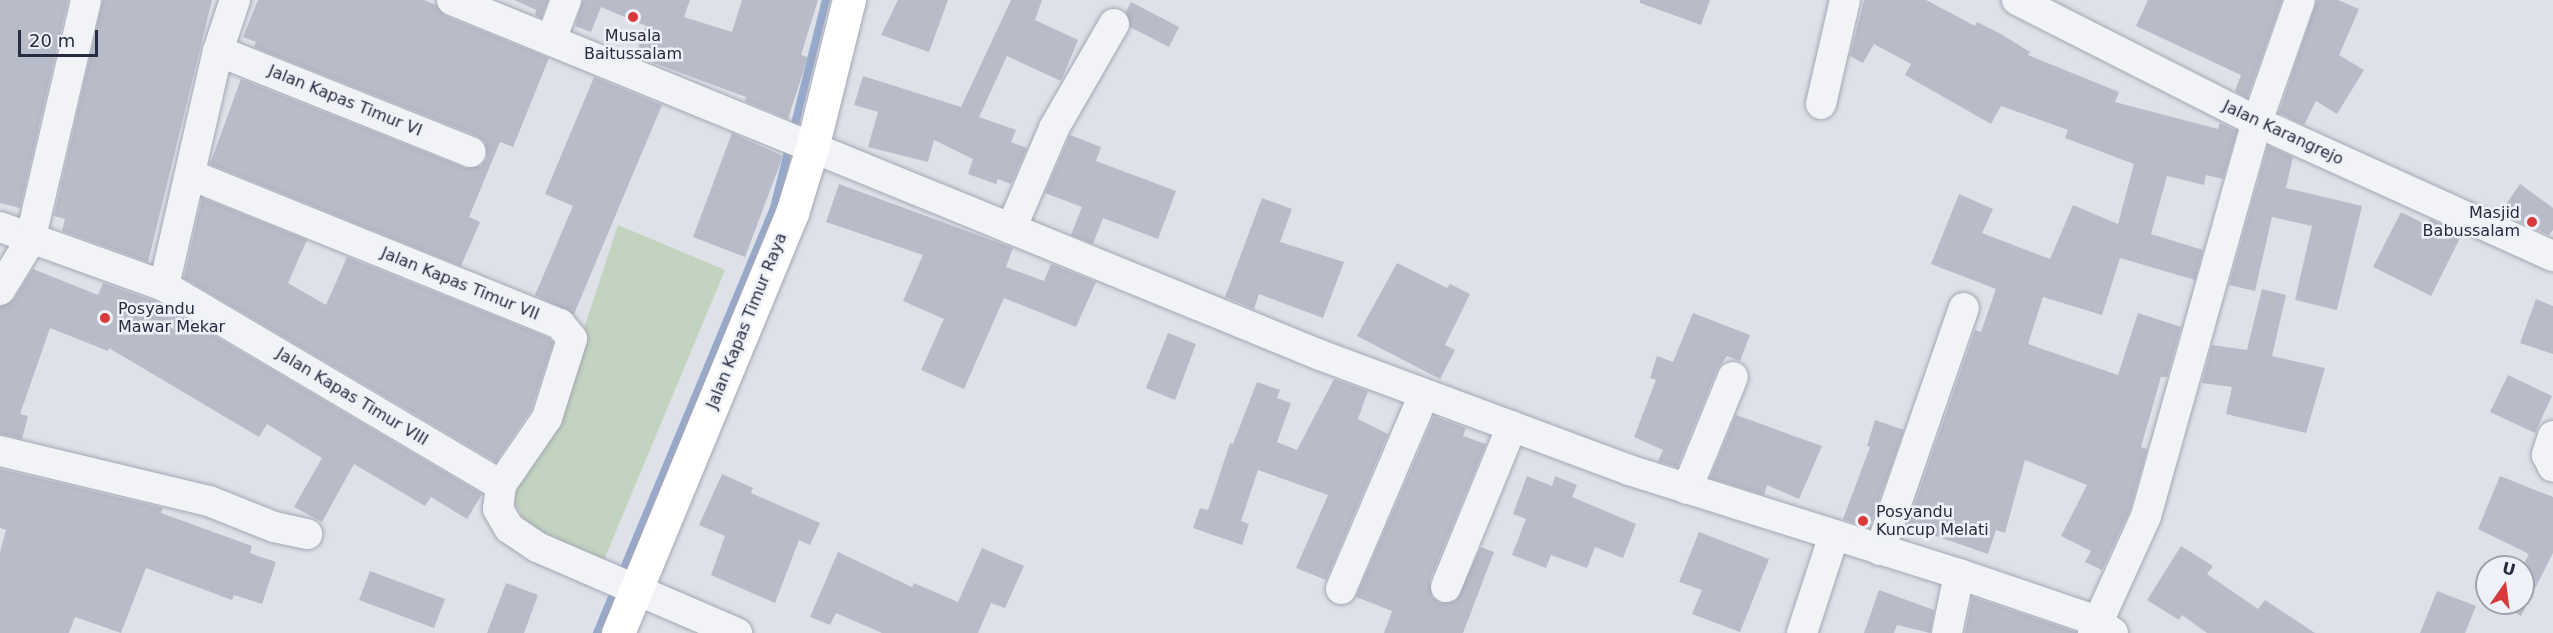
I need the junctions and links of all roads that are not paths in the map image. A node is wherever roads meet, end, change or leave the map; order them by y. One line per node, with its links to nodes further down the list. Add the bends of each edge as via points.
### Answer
1 (86, 0): 19 (street)
2 (234, 0): 11 (street)
3 (452, 0): 10 (street)
4 (566, 0): 10 (street)
5 (849, 0): 14 (street, Jalan Kapas Timur Raya)
6 (1845, 0): 12 (street)
7 (2017, 0): 13 (street, Jalan Karangrejo)
8 (2300, 0): 13 (street)
9 (1114, 24): 18 (street, via 1054,128)
10 (551, 40): 14 (street)
11 (218, 51): 15 (street, Jalan Kapas Timur VI); 16 (street)
12 (1821, 104)
13 (2257, 122): 20 (street, Jalan Karangrejo); 39 (street, via 2146,516)
14 (809, 146): 18 (street); 36 (street, Jalan Kapas Timur Raya, via 792,213)
15 (471, 152)
16 (191, 175): 21 (street); 30 (street, Jalan Kapas Timur VII, via 560,324 572,339 547,418)
17 (0, 227): 19 (street, Jalan Kapas Timur VIII)
18 (1011, 229): 25 (street)
19 (30, 241): 21 (street, Jalan Kapas Timur VIII); 22 (street)
20 (2553, 256)
21 (164, 286): 30 (street, Jalan Kapas Timur VIII)
22 (0, 290)
23 (1964, 308): 34 (street)
24 (1733, 377): 31 (street)
25 (1424, 394): 26 (street); 38 (street)
26 (1512, 426): 31 (street); 37 (street)
27 (2553, 436): 29 (street, via 2547,454)
28 (0, 451): 32 (street, via 209,501 274,527)
29 (2553, 467)
30 (501, 484): 36 (street, via 498,509 509,528 537,547)
31 (1687, 489): 33 (street)
32 (307, 534)
33 (1834, 535): 34 (street); 42 (street)
34 (1880, 550): 35 (street)
35 (1959, 574): 39 (street); 43 (street)
36 (634, 586): 40 (street, Jalan Kapas Timur Raya); 41 (street)
37 (1446, 587)
38 (1341, 589)
39 (2101, 629)
40 (618, 633)
41 (737, 633)
42 (1802, 633)
43 (1947, 633)

